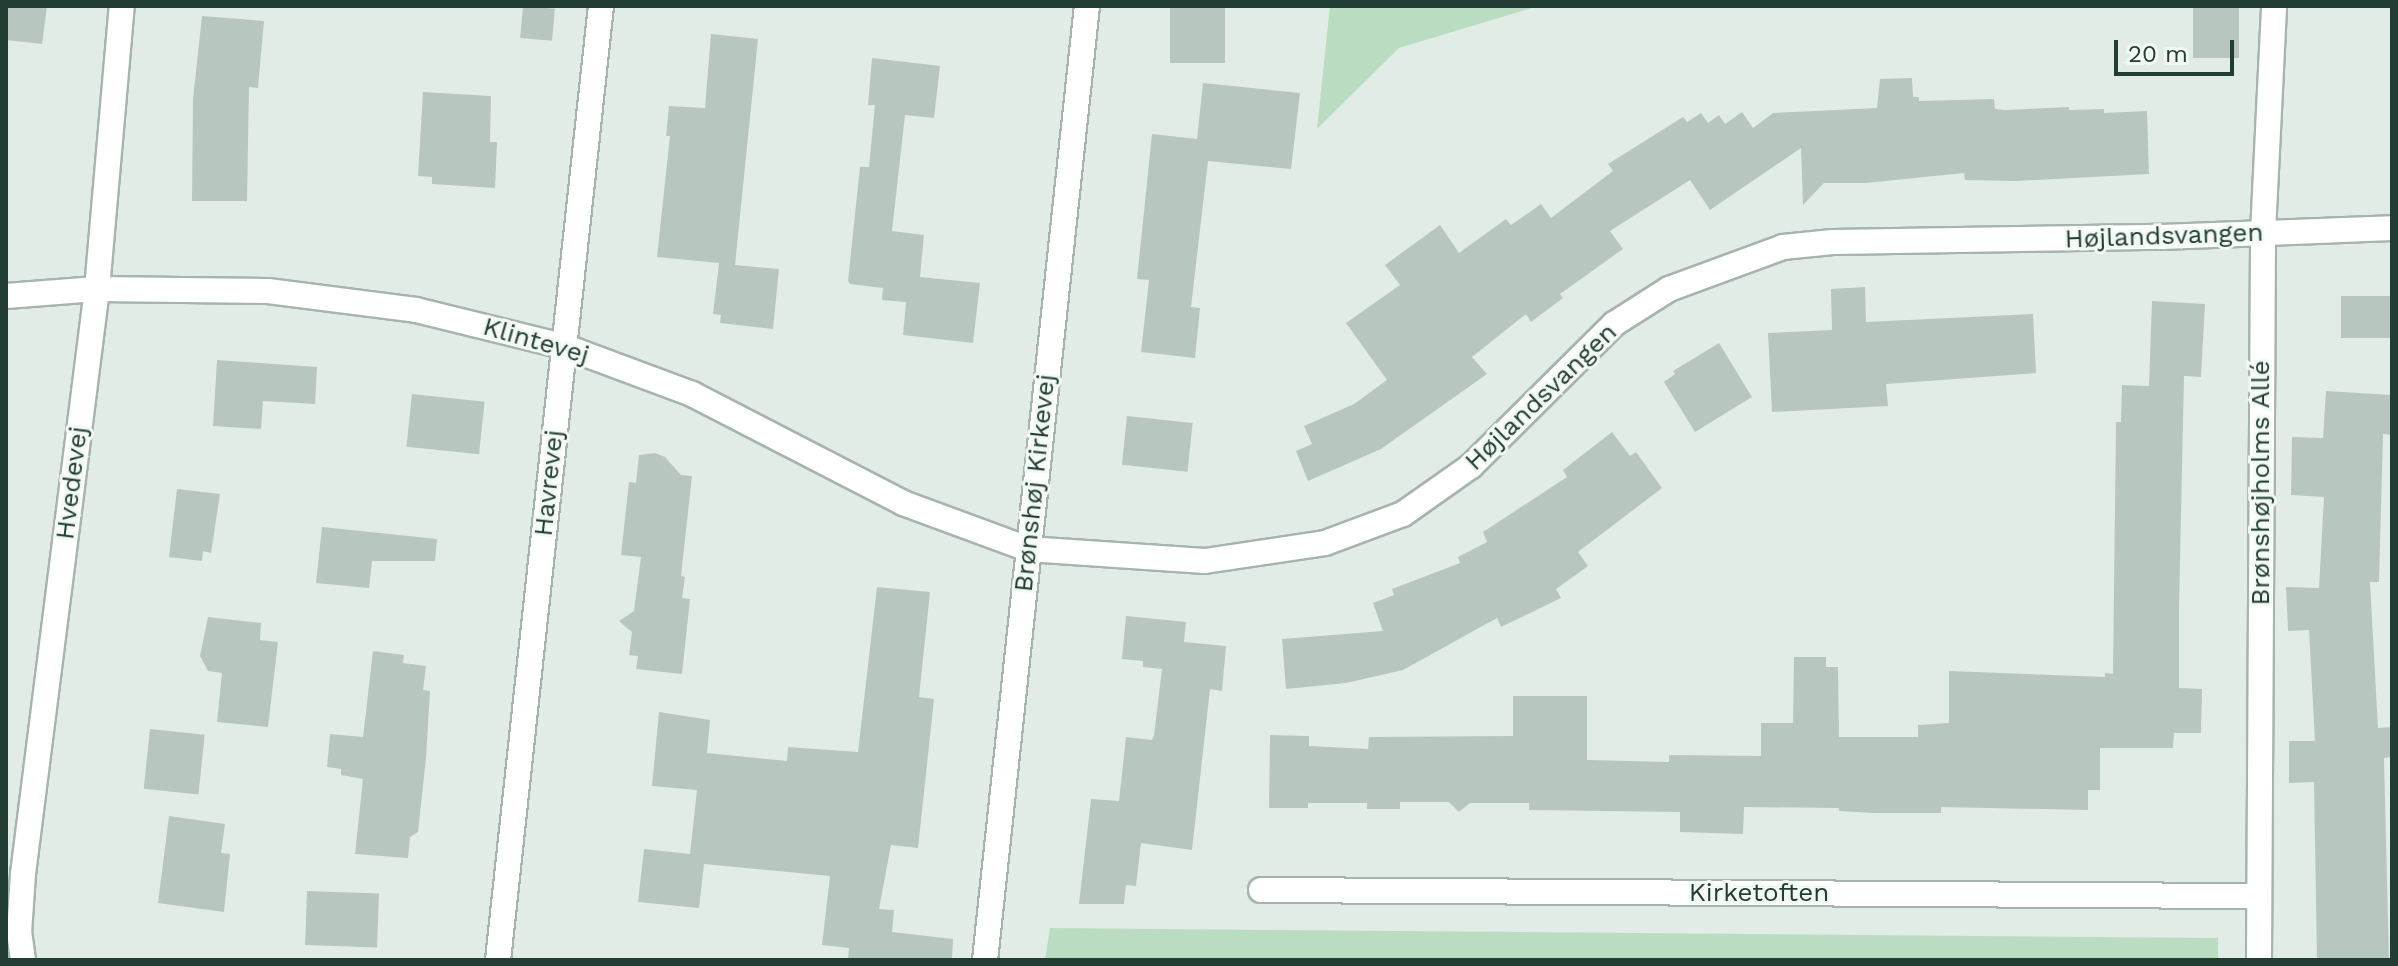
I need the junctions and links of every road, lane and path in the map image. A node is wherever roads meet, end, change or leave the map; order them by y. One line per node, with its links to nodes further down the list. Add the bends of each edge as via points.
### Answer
1 (122, 6): 7 (street, Hvedevej)
2 (601, 6): 9 (street, Havrevej)
3 (1087, 6): 10 (street, Brønshøj Kirkevej)
4 (2274, 6): 6 (street, Brønshøjholms Allé)
5 (2392, 228): 6 (street, Højlandsvangen)
6 (2263, 233): 10 (street, Højlandsvangen, via 1783,247 1669,289 1614,324 1471,466 1422,503 1374,527 1325,543 1205,561); 12 (street, Brønshøjholms Allé)
7 (97, 289): 8 (street, Klintevej); 9 (street, Klintevej, via 268,291 416,310); 13 (street, Hvedevej, via 23,874)
8 (6, 296)
9 (563, 346): 10 (street, Klintevej, via 692,394 903,503); 14 (street, Havrevej)
10 (1028, 549): 15 (street, Brønshøj Kirkevej)
11 (1261, 890): 12 (street, Kirketoften)
12 (2257, 896): 16 (street, Brønshøjholms Allé)
13 (23, 960)
14 (498, 960)
15 (985, 960)
16 (2259, 960)

